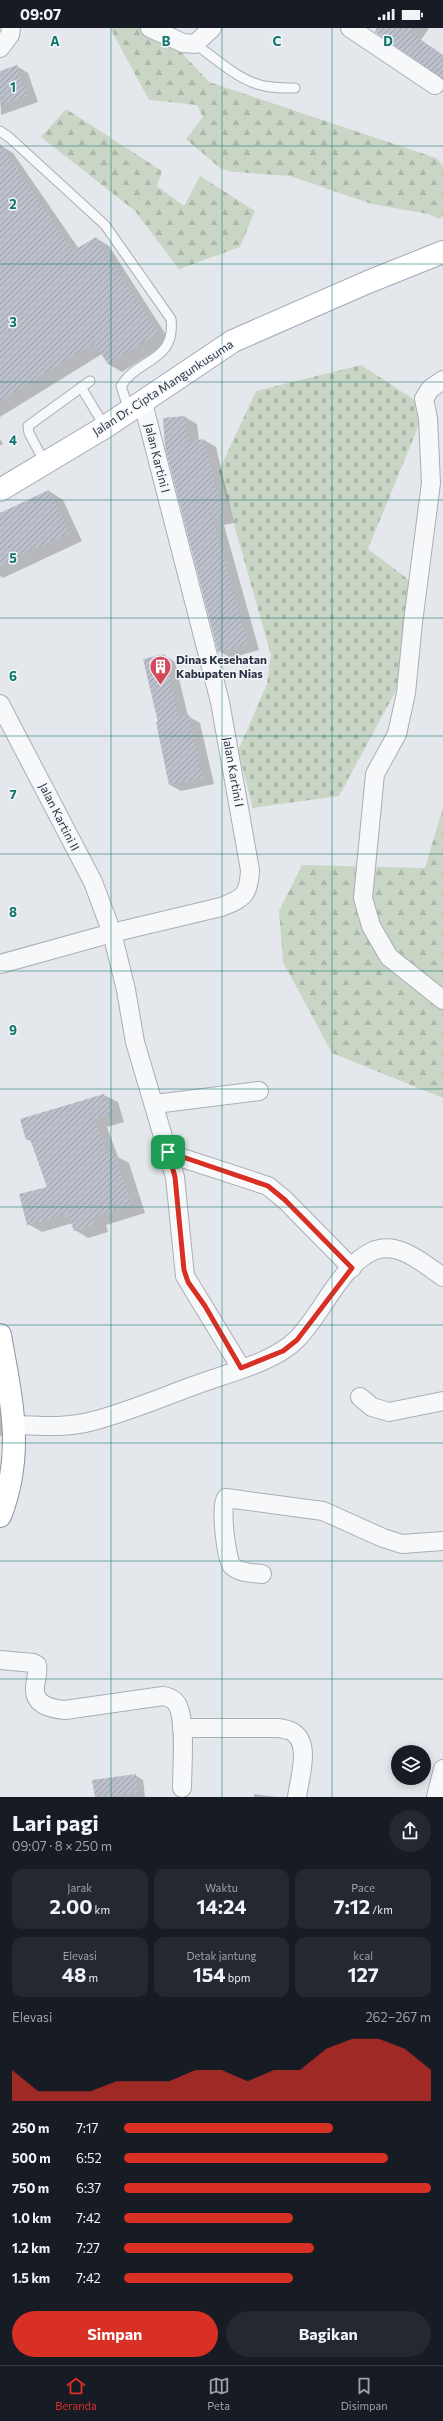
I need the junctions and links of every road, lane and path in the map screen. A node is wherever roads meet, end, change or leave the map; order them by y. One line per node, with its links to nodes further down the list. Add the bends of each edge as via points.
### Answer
1 (11, 28): 6 (street, via 10,35)
2 (150, 28): 5 (street, via 183,43)
3 (212, 28): 5 (street)
4 (350, 28): 7 (street)
5 (195, 44): 8 (lane, via 257,84 274,88)
6 (0, 48)
7 (435, 85)
8 (295, 88)
9 (0, 131): 14 (lane, via 105,225 171,319 173,334 168,344 121,386 120,389)
10 (443, 252): 14 (main road, Jalan Dr. Cipta Mangunkusuma, via 233,342)
11 (443, 380): 21 (street, via 430,389 424,399 428,418 432,483 419,570 406,693 397,734 375,774 363,898 371,926 389,956)
12 (90, 381): 13 (lane)
13 (81, 387): 15 (lane); 16 (lane, via 28,426 29,433)
14 (136, 407): 15 (main road, Jalan Dr. Cipta Mangunkusuma); 19 (street, Jalan Kartini I, via 220,702 250,870 250,885 245,895 221,907)
15 (105, 427): 16 (main road, Jalan Dr. Cipta Mangunkusuma)
16 (45, 463): 17 (main road, Jalan Dr. Cipta Mangunkusuma)
17 (0, 490)
18 (0, 704): 19 (street, Jalan Kartini II, via 93,882)
19 (112, 933): 20 (street, Jalan Kartini I); 23 (street, Jalan Kartini II, via 135,1042)
20 (0, 964)
21 (443, 1000)
22 (259, 1091): 23 (street)
23 (155, 1104): 24 (street, Jalan Kartini II)
24 (168, 1152): 25 (street, via 268,1186); 28 (street, Jalan Kartini II, via 175,1177 185,1276)
25 (352, 1268): 26 (street, via 373,1251 394,1248 412,1256); 28 (street, via 297,1340 283,1351)
26 (443, 1277)
27 (0, 1335): 31 (main road)
28 (241, 1368): 31 (street, via 92,1421 55,1426)
29 (360, 1397): 30 (street, via 372,1407 389,1412)
30 (443, 1401)
31 (15, 1425): 32 (main road, via 11,1478)
32 (0, 1516)
33 (443, 1541): 34 (street, via 402,1544 323,1511 226,1498 223,1512 229,1561 237,1570)
34 (262, 1574)
35 (0, 1660): 36 (street, via 37,1665 39,1674 34,1690 42,1704 52,1708 65,1710 163,1696 171,1698 178,1706)
36 (182, 1728): 38 (street); 39 (street, via 279,1728 294,1733 301,1743 303,1754)
37 (443, 1769): 40 (street)
38 (182, 1788)
39 (297, 1797)
40 (436, 1797)

